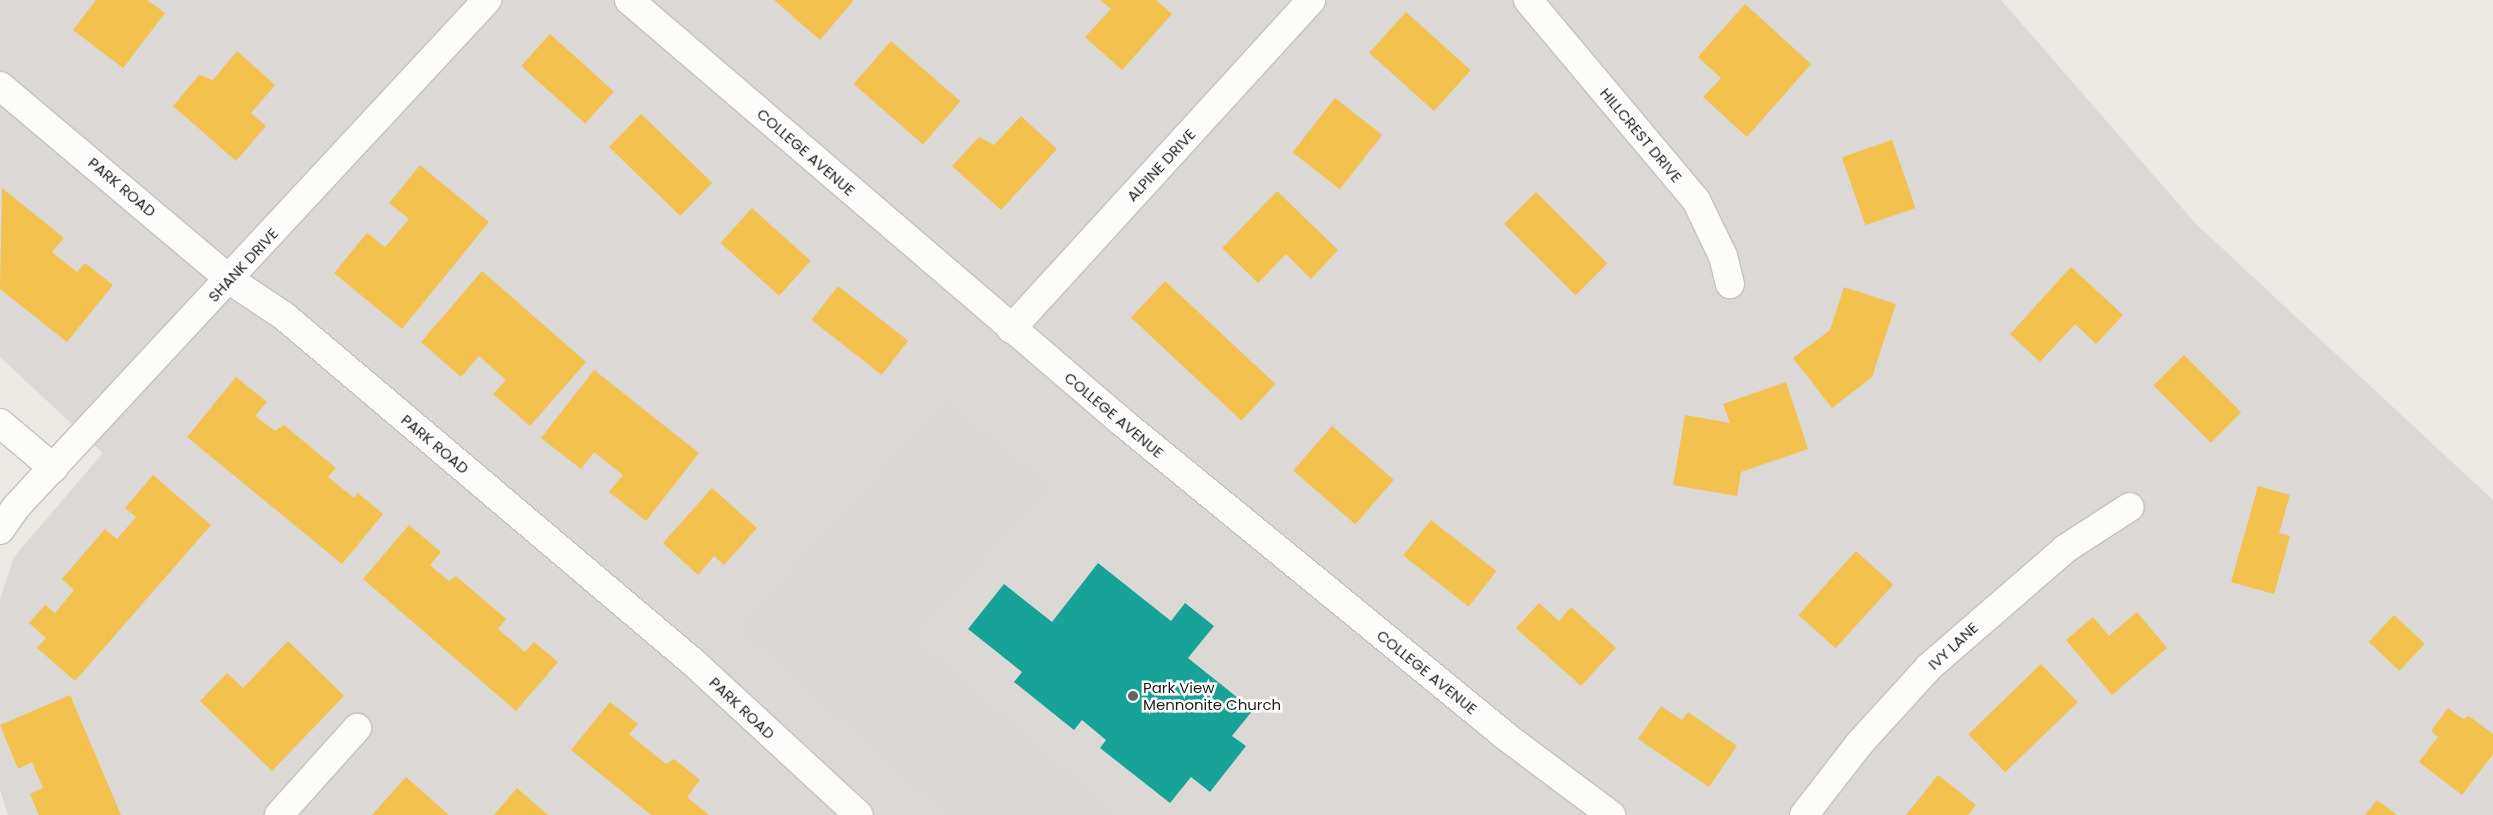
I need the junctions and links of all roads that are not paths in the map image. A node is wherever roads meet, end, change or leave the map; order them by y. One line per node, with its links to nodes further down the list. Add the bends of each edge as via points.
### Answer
1 (487, 0): 6 (street, SHANK DRIVE)
2 (629, 0): 8 (street, COLLEGE AVENUE)
3 (1310, 0): 8 (street, ALPINE DRIVE)
4 (1528, 0): 7 (street, HILLCREST DRIVE, via 1696,200 1724,256)
5 (0, 86): 6 (street, PARK ROAD)
6 (230, 280): 10 (street, SHANK DRIVE); 15 (street, PARK ROAD, via 284,316 671,644)
7 (1730, 284)
8 (1011, 328): 16 (street, COLLEGE AVENUE, via 1504,735)
9 (0, 423): 10 (street)
10 (53, 468): 12 (street, SHANK DRIVE)
11 (2130, 508): 17 (street, IVY LANE, via 2065,549 1929,668 1859,744)
12 (0, 530)
13 (357, 728): 14 (street)
14 (279, 815)
15 (859, 815)
16 (1611, 815)
17 (1804, 815)

